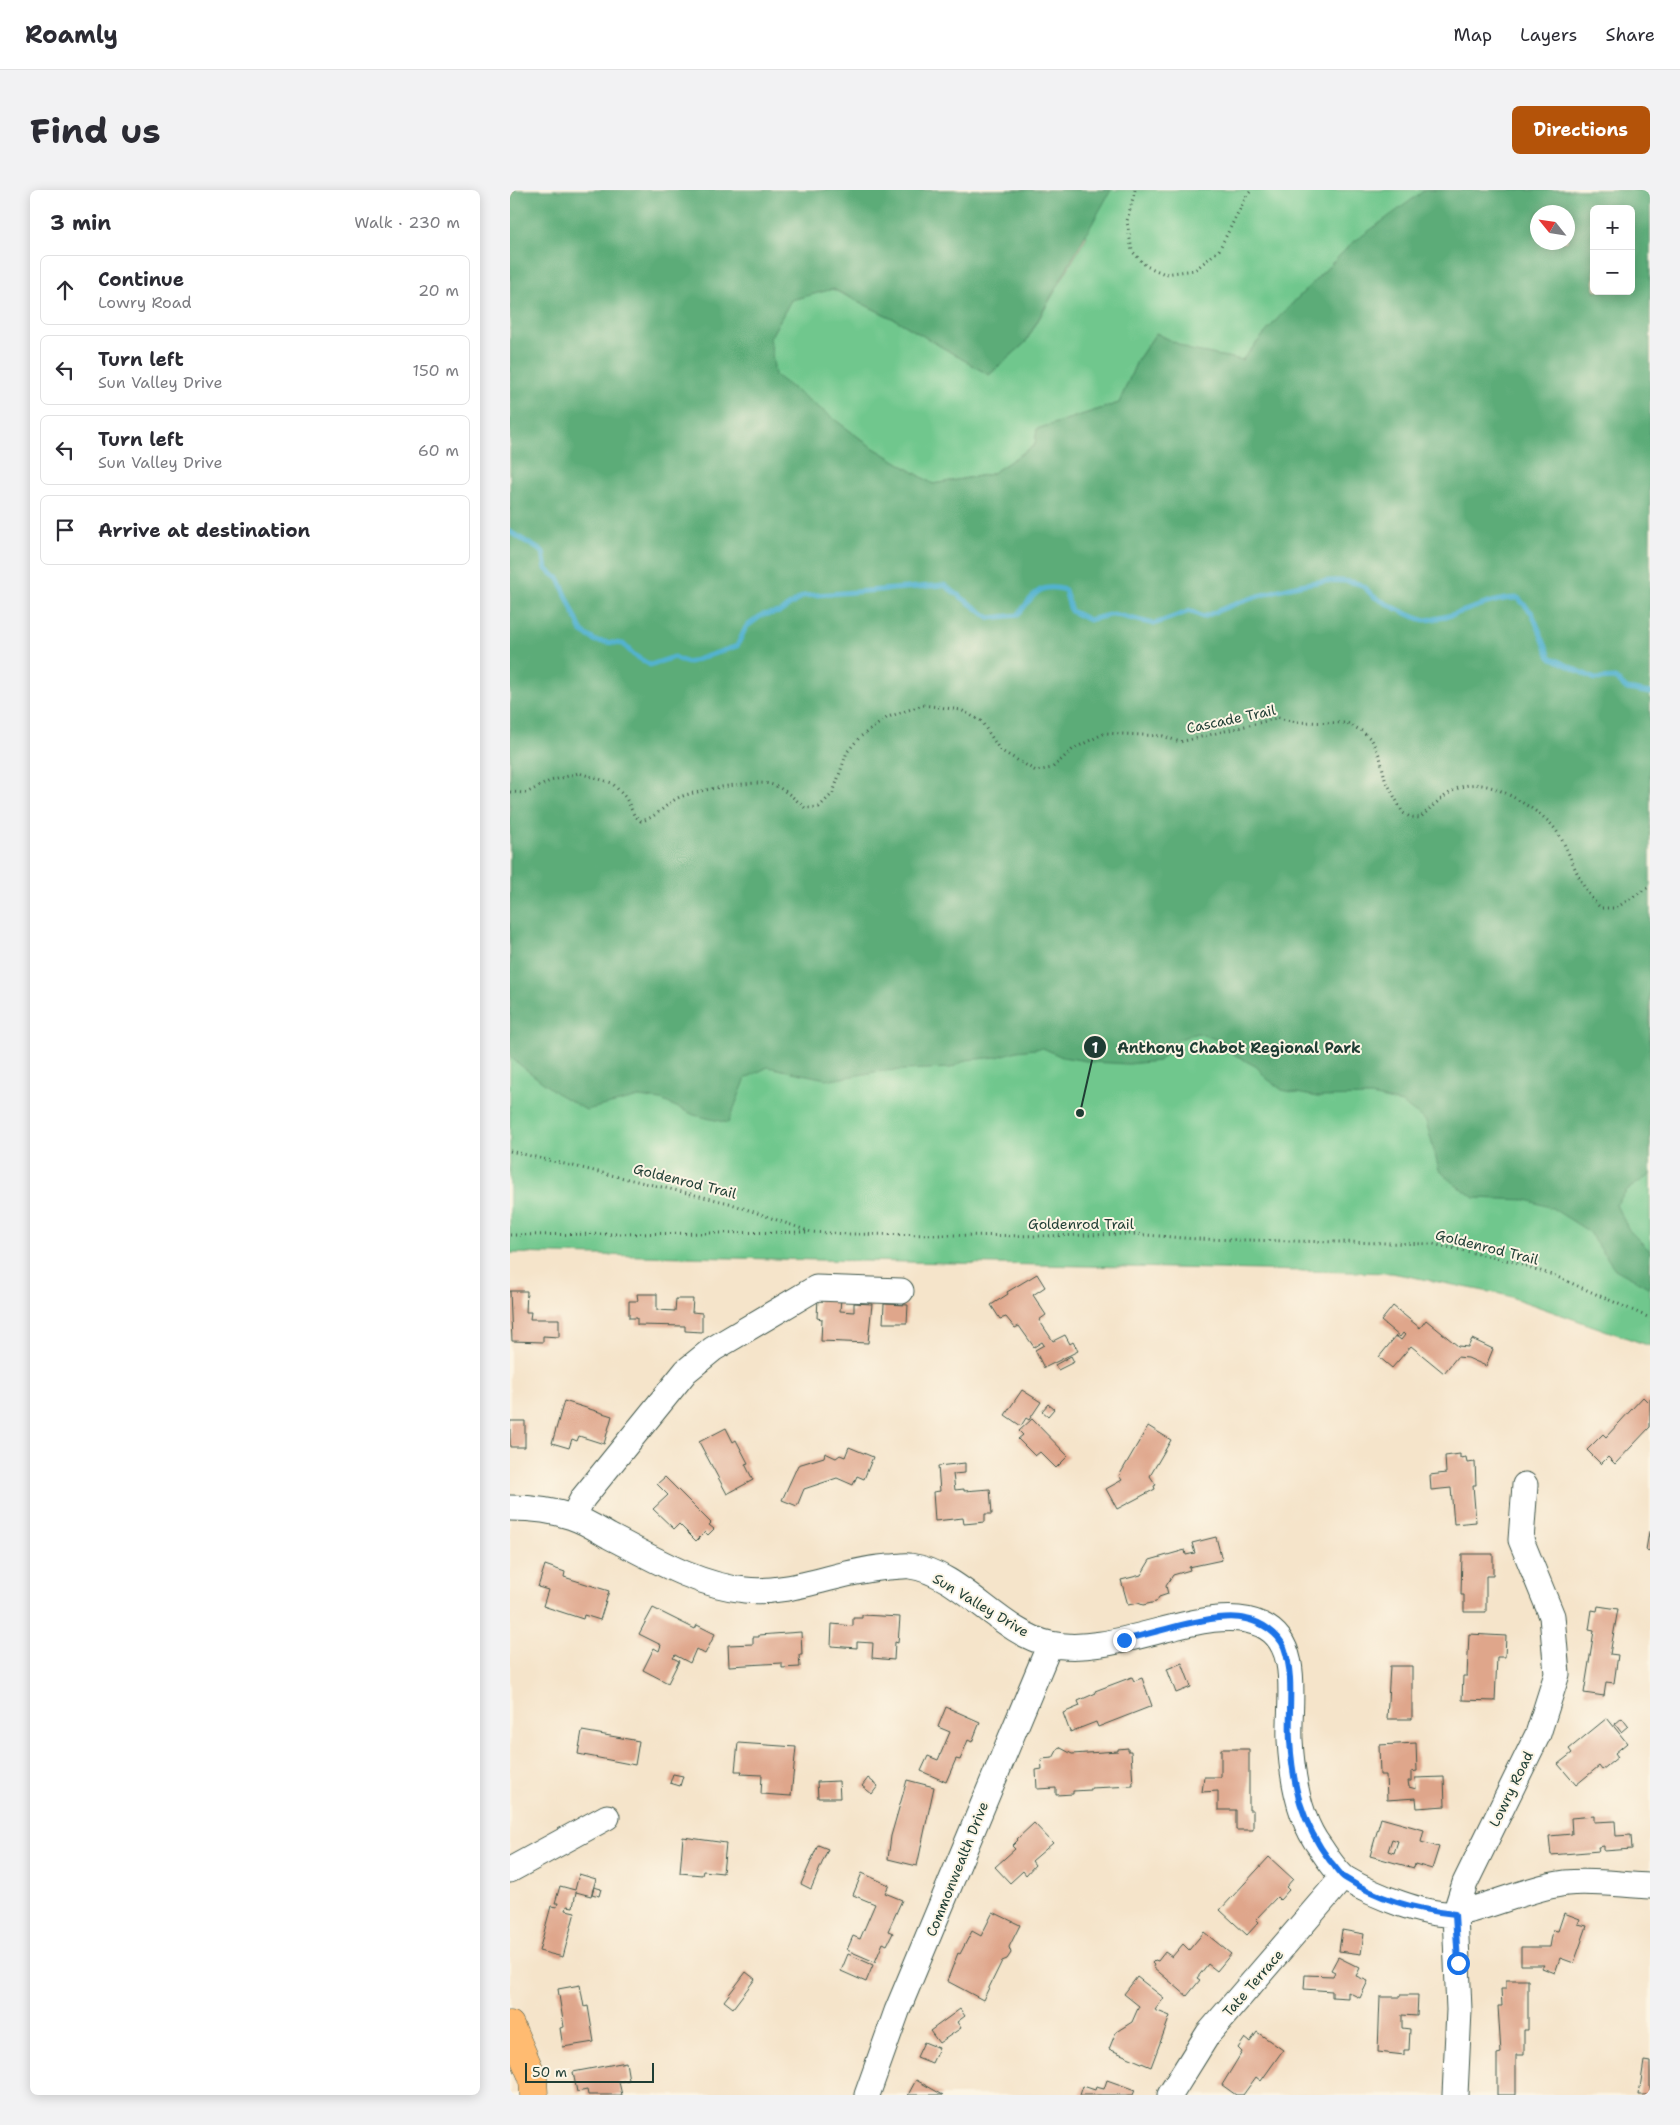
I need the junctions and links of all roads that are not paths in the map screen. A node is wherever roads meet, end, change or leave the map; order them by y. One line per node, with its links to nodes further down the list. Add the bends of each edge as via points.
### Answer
1 (901, 1291): 4 (street, via 816,1288 713,1349 686,1371 583,1498)
2 (1525, 1485): 10 (street, Lowry Road, via 1521,1540 1552,1616 1557,1674 1538,1734 1465,1882)
3 (510, 1508): 4 (street, Sun Valley Drive, via 538,1508)
4 (573, 1517): 5 (street, Sun Valley Drive, via 686,1575 744,1590 783,1590 865,1568 910,1566 938,1576 1013,1627)
5 (1050, 1644): 8 (street, Sun Valley Drive, via 1091,1645 1124,1640 1223,1617 1245,1618 1266,1626 1283,1645 1290,1672 1290,1741 1297,1799 1316,1841); 13 (street, Commonwealth Drive, via 897,2011)
6 (608, 1817): 7 (street)
7 (510, 1870)
8 (1343, 1877): 10 (street, Sun Valley Drive, via 1400,1904 1430,1912); 14 (street, Tate Terrace, via 1208,2034)
9 (1650, 1886): 10 (street, Sun Valley Drive, via 1569,1883 1528,1891)
10 (1455, 1914): 15 (street, Lowry Road, via 1459,2010)
11 (510, 2025): 12 (main road, via 533,2078)
12 (534, 2095)
13 (867, 2095)
14 (1170, 2095)
15 (1455, 2095)

